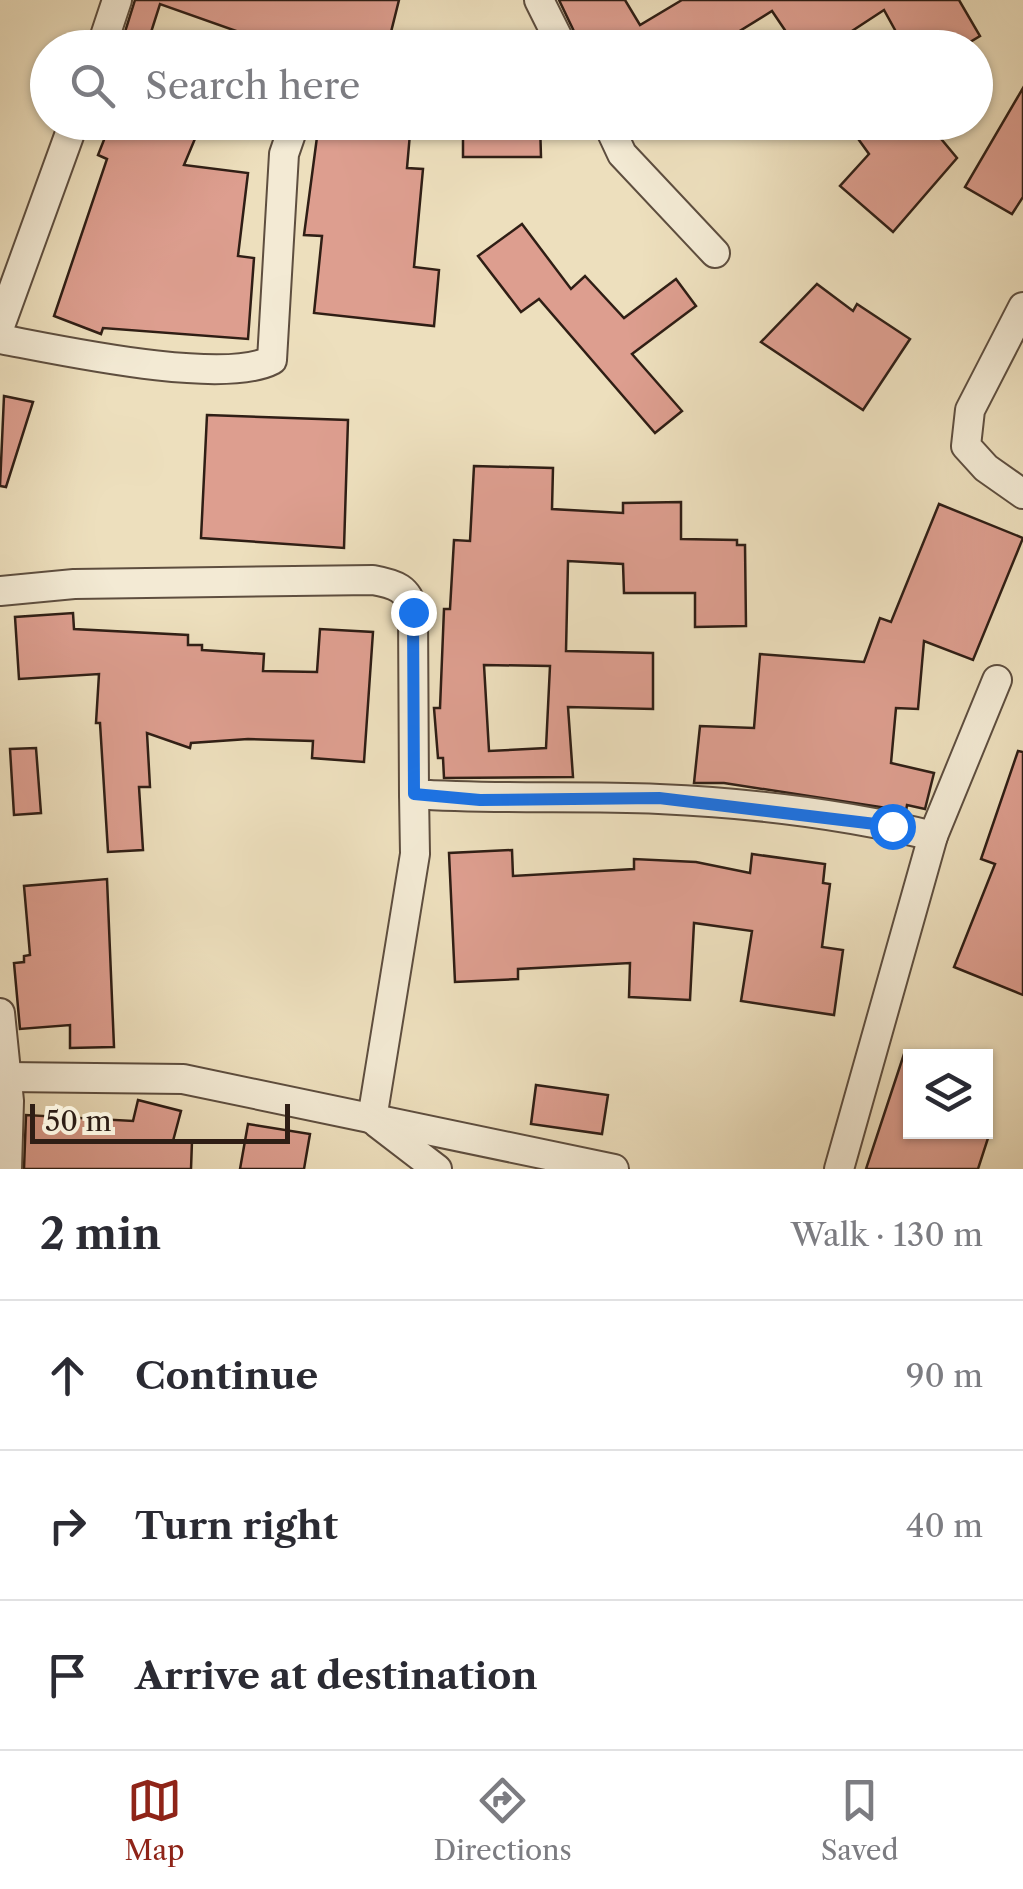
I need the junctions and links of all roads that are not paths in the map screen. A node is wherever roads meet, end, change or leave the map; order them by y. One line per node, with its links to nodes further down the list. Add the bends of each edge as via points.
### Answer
1 (118, 0): 3 (street)
2 (539, 0): 4 (street)
3 (107, 30)
4 (548, 30)
5 (67, 140): 10 (street)
6 (288, 140): 11 (street, via 272,360 257,368 191,368)
7 (615, 140): 8 (street)
8 (715, 253)
9 (1023, 307): 12 (street, via 970,410 966,446)
10 (0, 326)
11 (0, 340)
12 (1023, 494)
13 (0, 591): 15 (street, via 74,584 394,584 405,591 413,612)
14 (996, 680): 16 (street)
15 (414, 794): 16 (street, via 659,798 892,826); 19 (street, via 414,854)
16 (938, 823): 23 (street)
17 (0, 1013): 18 (street)
18 (6, 1076): 19 (street, via 183,1079); 20 (street)
19 (372, 1119): 21 (street); 22 (street)
20 (7, 1169)
21 (437, 1169)
22 (614, 1169)
23 (840, 1169)

